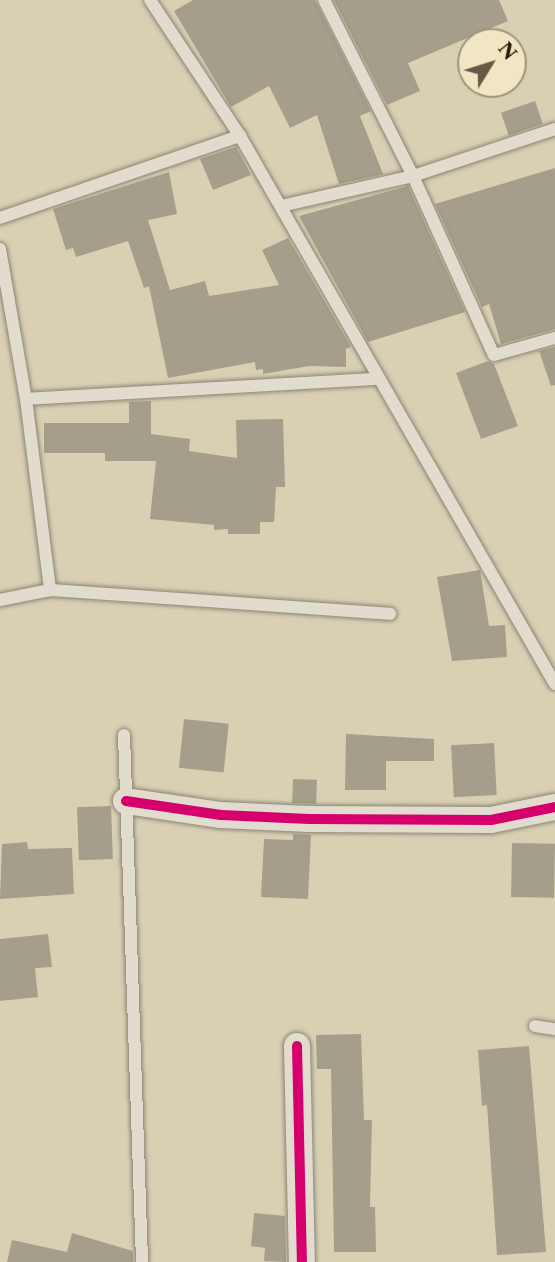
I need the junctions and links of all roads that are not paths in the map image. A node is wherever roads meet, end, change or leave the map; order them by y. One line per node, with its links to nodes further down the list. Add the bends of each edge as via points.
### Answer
1 (150, 0): 4 (lane)
2 (324, 0): 5 (lane)
3 (555, 129): 5 (lane)
4 (240, 136): 6 (lane); 7 (lane)
5 (413, 176): 6 (lane); 9 (lane, via 494,355)
6 (281, 206): 10 (lane)
7 (0, 218)
8 (0, 250): 11 (lane)
9 (555, 338)
10 (376, 379): 11 (lane); 15 (lane)
11 (26, 399): 12 (lane)
12 (50, 590): 13 (lane); 14 (lane)
13 (0, 600)
14 (390, 614)
15 (555, 684)
16 (124, 735): 17 (lane)
17 (126, 801): 18 (street, via 221,815 309,819 491,820); 22 (lane)
18 (555, 807)
19 (535, 1026): 20 (lane)
20 (555, 1029)
21 (298, 1046): 23 (street)
22 (142, 1262)
23 (302, 1262)

